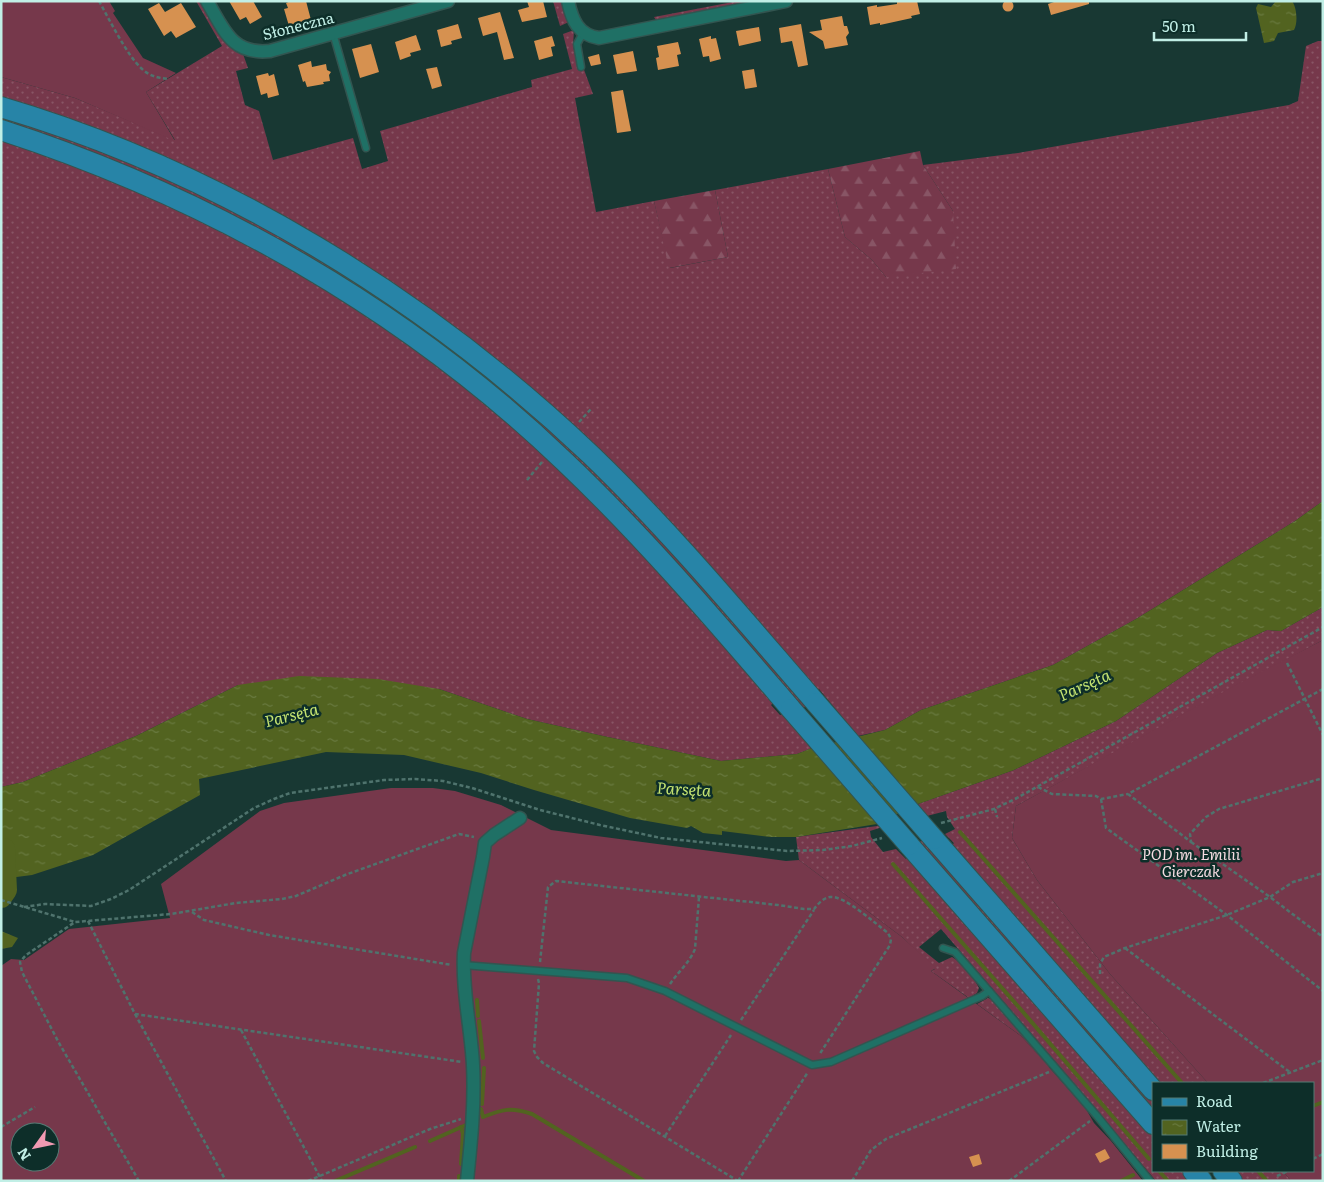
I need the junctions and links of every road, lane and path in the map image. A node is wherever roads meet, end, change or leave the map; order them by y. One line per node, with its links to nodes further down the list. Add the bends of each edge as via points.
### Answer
1 (99, 1): 9 (path, via 135,61 149,74)
2 (207, 1): 6 (street, Słoneczna, via 232,42 250,51 270,51)
3 (448, 1): 6 (street, Słoneczna)
4 (568, 1): 7 (street, via 575,24)
5 (786, 1): 7 (street, via 606,38 593,38)
6 (333, 33): 12 (lane)
7 (583, 33): 8 (lane, via 577,44)
8 (582, 67)
9 (169, 79)
10 (1, 107): 57 (main road, bridge, via 113,147 261,216 335,258 428,320 524,395 608,473 697,567)
11 (1, 130): 61 (main road, bridge, via 112,170 222,220 323,276 369,306 492,397 577,473 648,545)
12 (366, 148)
13 (592, 409): 14 (path)
14 (578, 424)
15 (545, 460): 16 (path)
16 (527, 480)
17 (1323, 627): 23 (path)
18 (1287, 663): 20 (path)
19 (1323, 689): 20 (path)
20 (1305, 698): 21 (path); 24 (path)
21 (1323, 735)
22 (1323, 778): 30 (path, via 1219,809 1190,834)
23 (1038, 786): 25 (path, via 1052,794); 26 (path)
24 (1128, 794): 25 (path); 30 (path)
25 (1102, 799): 39 (path, via 1106,828)
26 (994, 809): 27 (path); 28 (path)
27 (970, 815)
28 (997, 817)
29 (520, 818): 31 (street)
30 (1191, 842): 35 (path)
31 (484, 843): 38 (path, via 474,836 459,834 296,896); 45 (street)
32 (816, 850): 37 (path, via 788,851 661,838 540,810 443,781 384,780 274,798 111,899 91,906 45,904)
33 (1323, 873): 35 (path, via 1293,882)
34 (700, 897): 47 (path, via 695,949)
35 (1270, 897): 39 (path); 42 (path)
36 (1, 900): 37 (path)
37 (24, 907): 41 (path)
38 (191, 911): 40 (path); 45 (path, via 204,920 269,935)
39 (1227, 915): 44 (path); 49 (path)
40 (88, 921): 41 (path); 50 (path)
41 (75, 922): 66 (path, via 26,955 20,962 22,972 58,1043)
42 (1323, 937)
43 (943, 948): 48 (lane, via 955,952)
44 (1125, 948): 46 (path, via 1104,957); 55 (path)
45 (463, 965): 47 (lane, via 627,978); 53 (street)
46 (1100, 974)
47 (665, 991): 48 (lane, via 812,1065 831,1062)
48 (990, 991): 54 (lane)
49 (1323, 991)
50 (135, 1014): 51 (path); 67 (path)
51 (241, 1030): 53 (path); 64 (path)
52 (1323, 1060): 55 (path)
53 (473, 1064): 59 (street)
54 (1057, 1068): 60 (lane); 71 (path, via 886,1139 871,1150)
55 (1290, 1073): 56 (path)
56 (1266, 1082)
57 (1152, 1089)
58 (35, 1107): 62 (path)
59 (474, 1114): 64 (path); 70 (street)
60 (1097, 1116): 72 (path); 73 (lane)
61 (1152, 1123)
62 (1, 1127)
63 (1286, 1172): 65 (path)
64 (319, 1176): 68 (path); 69 (path)
65 (1277, 1176)
66 (139, 1181)
67 (226, 1181)
68 (308, 1181)
69 (322, 1181)
70 (467, 1181)
71 (852, 1181)
72 (1009, 1181)
73 (1150, 1181)

